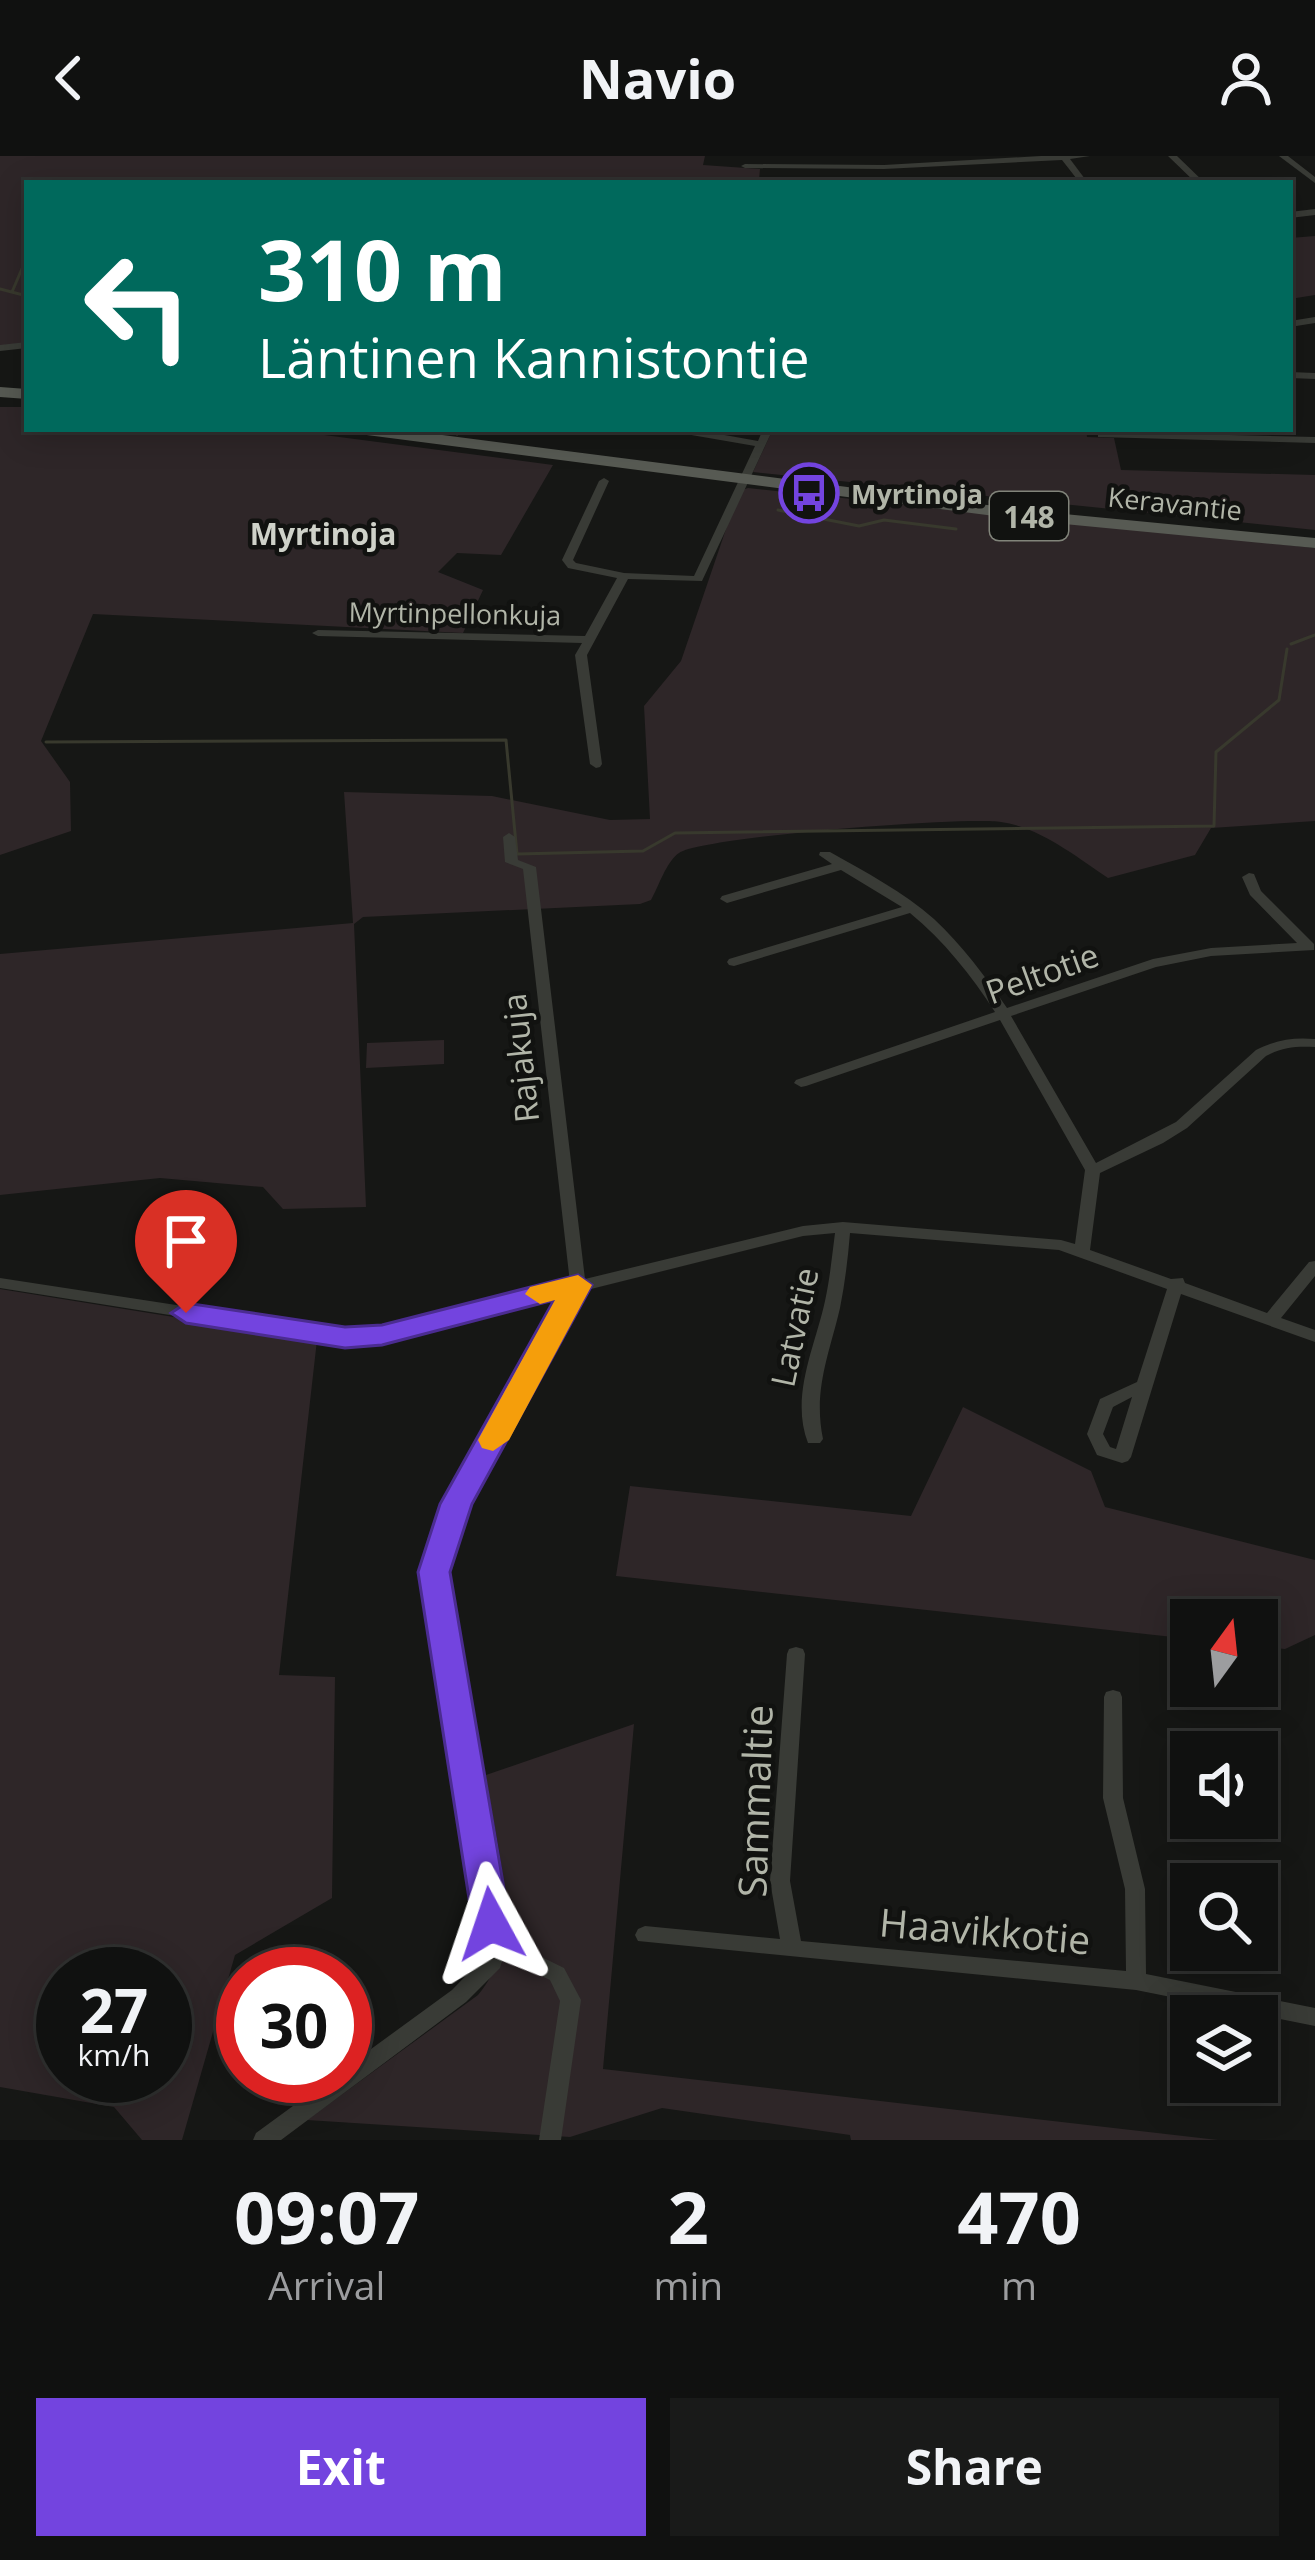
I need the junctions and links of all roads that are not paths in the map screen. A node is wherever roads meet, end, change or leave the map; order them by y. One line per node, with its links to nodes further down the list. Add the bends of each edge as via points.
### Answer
1 (830, 156): 9 (street)
2 (1086, 156): 5 (street)
3 (1172, 156): 12 (street)
4 (1283, 156): 13 (street)
5 (1064, 157): 6 (street)
6 (945, 164): 8 (street); 10 (street)
7 (745, 166): 9 (street)
8 (884, 167): 9 (street); 11 (street)
9 (826, 168)
10 (952, 173)
11 (878, 180)
12 (1198, 180)
13 (1315, 181)
14 (381, 432): 21 (main road, 148)
15 (691, 432): 19 (street)
16 (766, 432): 19 (street)
17 (1102, 435): 18 (street)
18 (1315, 440)
19 (760, 444): 21 (street)
20 (604, 481): 23 (street, via 567,560)
21 (744, 481): 22 (main road, Keravantie / 148); 23 (street, via 698,579)
22 (1315, 543)
23 (624, 575): 25 (street)
24 (318, 633): 25 (street, Myrtinpellonkuja)
25 (591, 640): 26 (street, via 580,666)
26 (596, 764)
27 (508, 837): 44 (street, Rajakuja, via 512,862 529,867)
28 (825, 855): 29 (street)
29 (843, 865): 31 (street); 32 (street)
30 (1249, 878): 33 (street)
31 (727, 899)
32 (912, 908): 34 (street); 35 (street, via 941,933)
33 (1311, 950): 35 (street, Peltotie, via 1211,952 1153,963)
34 (734, 962)
35 (1001, 1017): 37 (street, Peltotie); 38 (street)
36 (1315, 1042): 38 (street, via 1261,1050 1192,1117)
37 (801, 1083)
38 (1093, 1170): 40 (street)
39 (843, 1227): 40 (street, via 1031,1239); 44 (street); 48 (street, Latvatie, via 833,1303 811,1370)
40 (1082, 1250): 42 (street)
41 (1315, 1266): 45 (street)
42 (1178, 1282): 45 (street); 47 (street)
43 (0, 1283): 44 (street, via 345,1337 382,1335)
44 (578, 1285): 52 (street, via 456,1504 434,1572)
45 (1271, 1319): 46 (street)
46 (1315, 1336)
47 (1142, 1386)
48 (814, 1439)
49 (796, 1654): 53 (street, Sammaltie, via 780,1881)
50 (1113, 1697): 54 (street, via 1113,1798 1135,1889)
51 (645, 1936): 53 (street, Haavikkotie)
52 (495, 1944): 56 (street, via 493,1962 459,1996); 57 (street, via 557,1975 571,2000)
53 (792, 1949): 54 (street, Haavikkotie)
54 (1136, 1981): 55 (street, Haavikkotie)
55 (1315, 2017)
56 (264, 2140)
57 (550, 2140)

